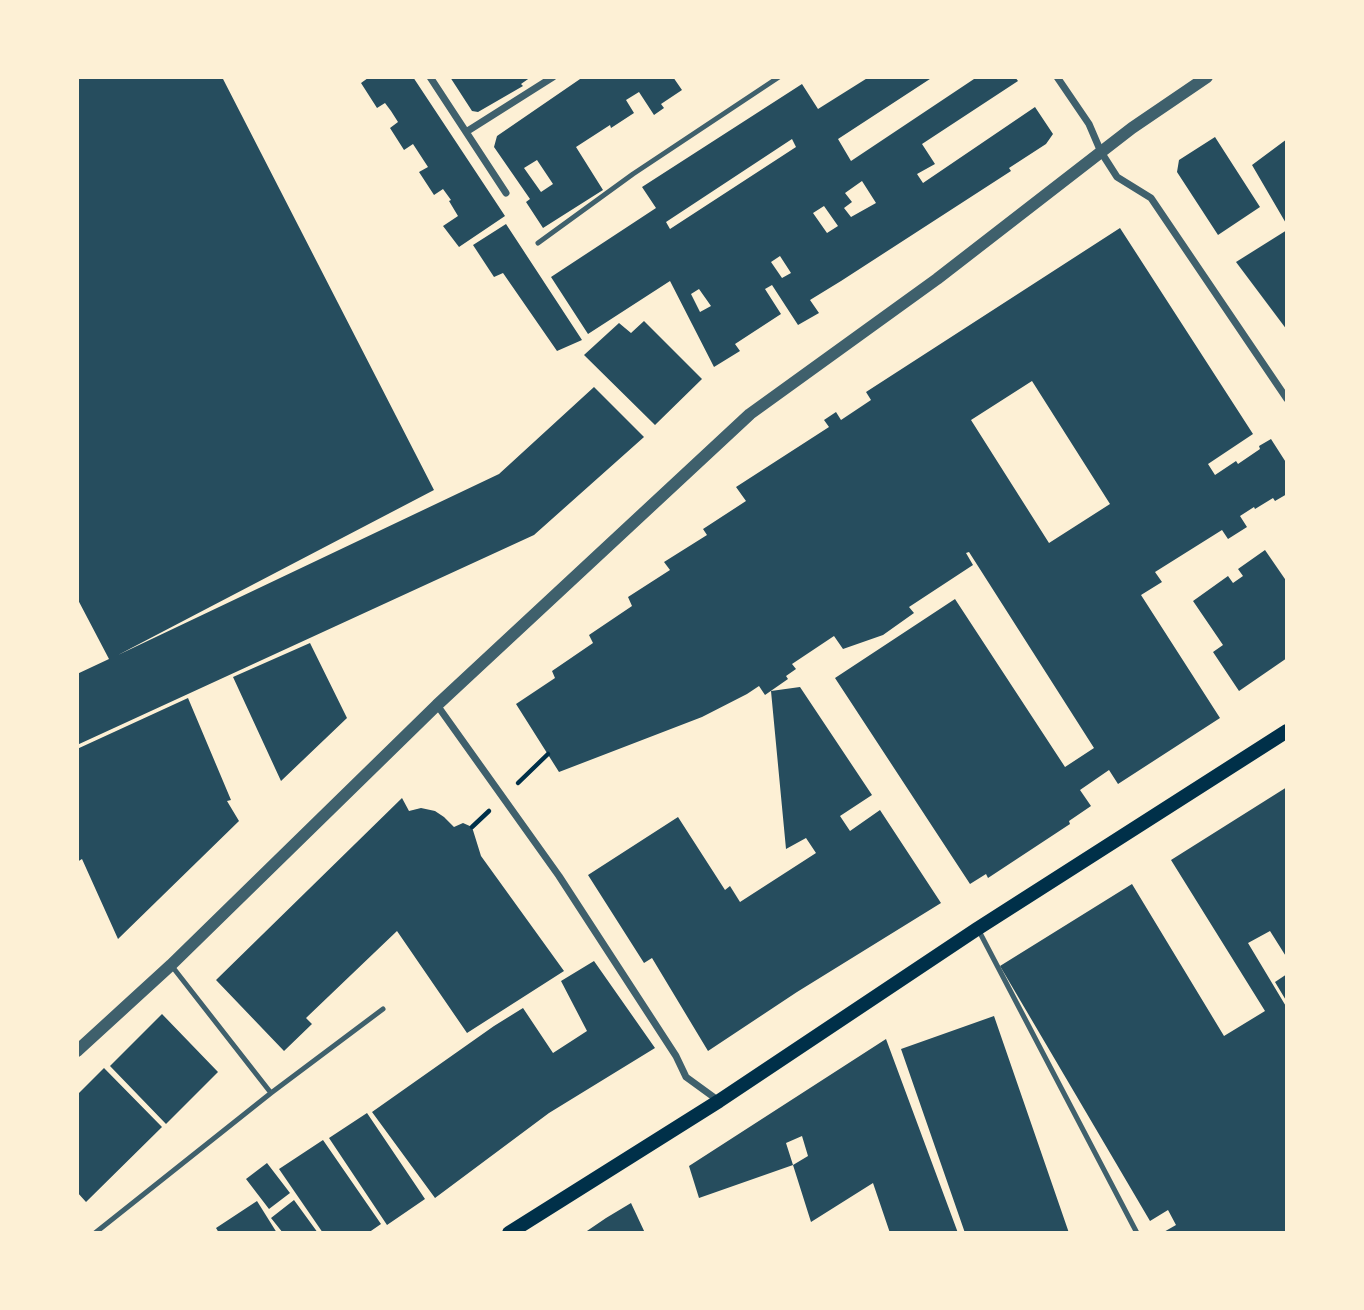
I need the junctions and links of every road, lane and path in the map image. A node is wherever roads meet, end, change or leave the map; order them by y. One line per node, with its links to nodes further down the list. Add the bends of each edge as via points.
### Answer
1 (430, 77): 6 (street)
2 (553, 77): 6 (street)
3 (779, 77): 9 (lane)
4 (1058, 77): 7 (street, via 1089,124)
5 (1207, 77): 7 (street)
6 (466, 132): 8 (street)
7 (1101, 152): 10 (street, via 1117,177 1152,198); 11 (street, via 937,279 750,414)
8 (506, 193)
9 (538, 243)
10 (1287, 399)
11 (438, 705): 14 (street); 18 (street, via 559,876 686,1077)
12 (1287, 731): 13 (main road)
13 (977, 929): 18 (main road); 21 (lane)
14 (171, 965): 16 (street); 17 (lane)
15 (383, 1009): 17 (lane)
16 (77, 1051)
17 (271, 1093): 19 (lane)
18 (719, 1101): 20 (main road)
19 (95, 1233)
20 (509, 1233)
21 (1136, 1233)

